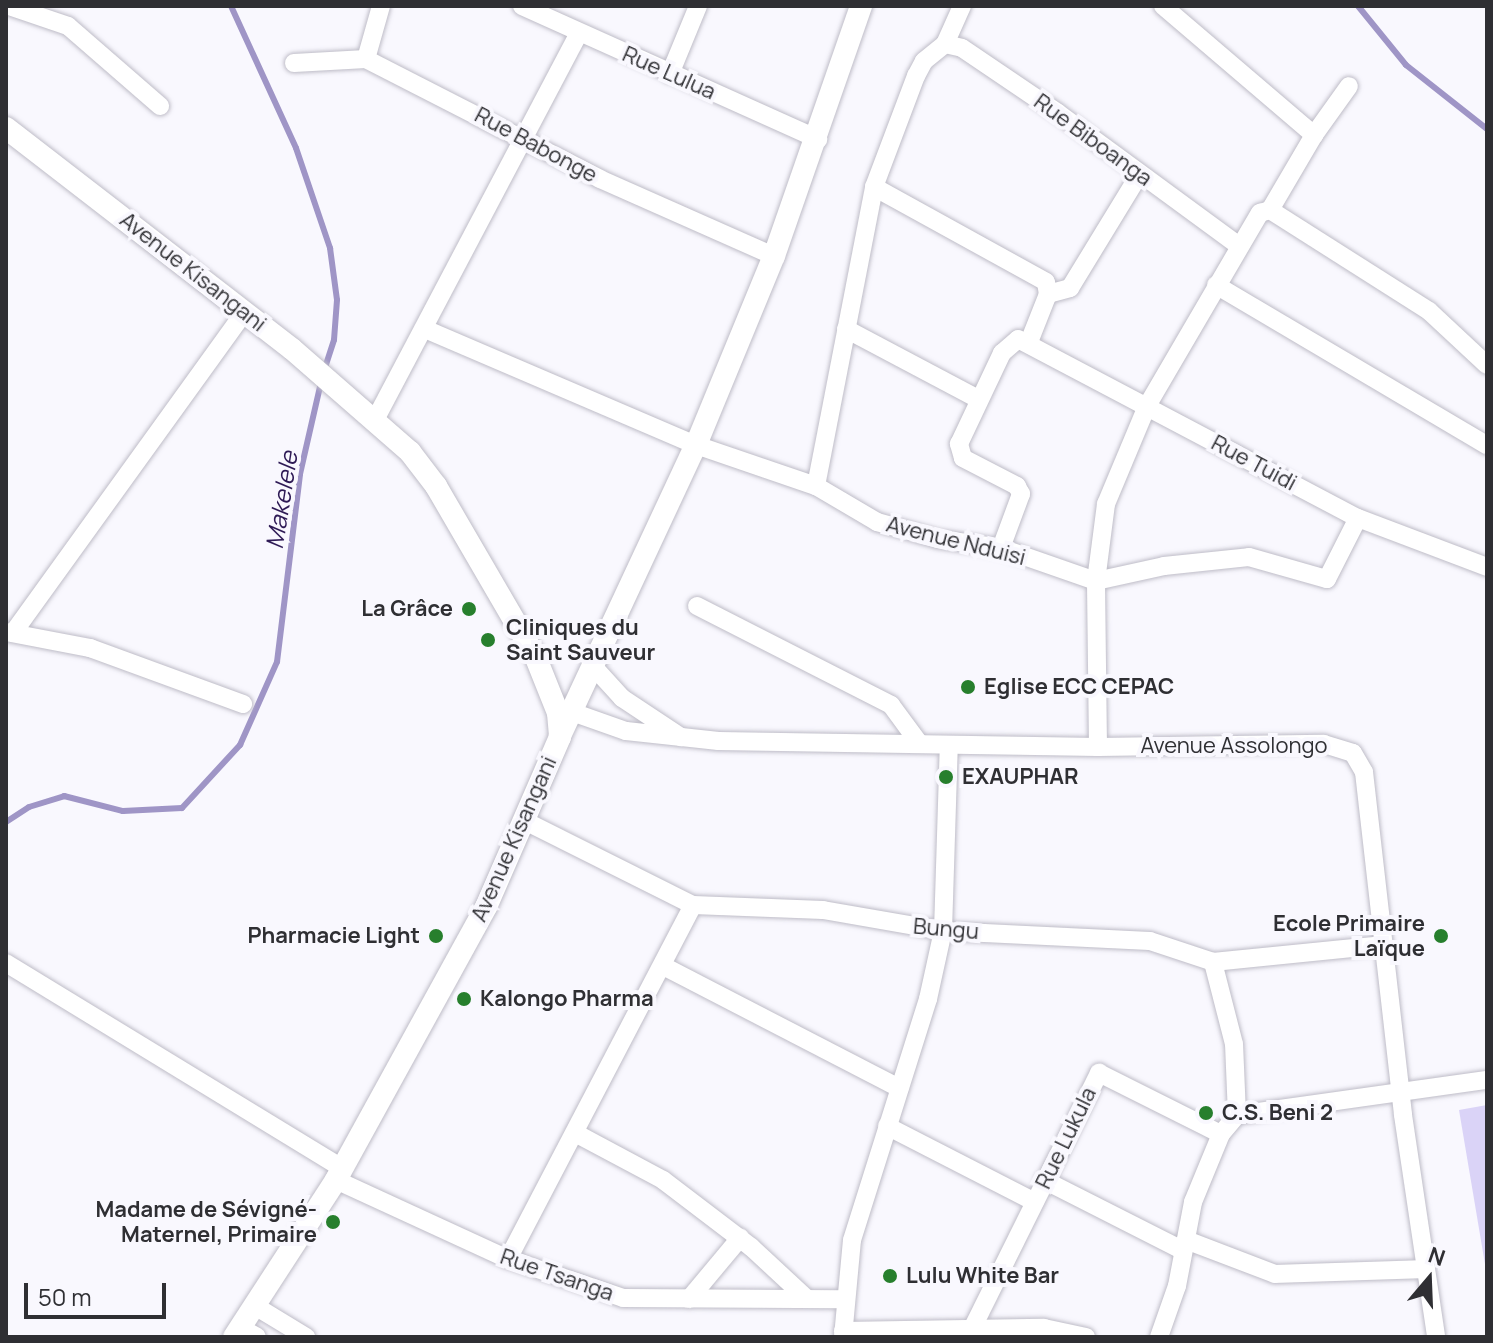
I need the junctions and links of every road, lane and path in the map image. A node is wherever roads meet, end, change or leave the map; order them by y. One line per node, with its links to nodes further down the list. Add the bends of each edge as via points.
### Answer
1 (8, 6): 8 (street); 15 (street, via 68,26)
2 (381, 6): 11 (street)
3 (522, 6): 9 (street, Rue Lulua)
4 (698, 6): 13 (street)
5 (861, 6): 19 (street)
6 (962, 6): 10 (street)
7 (1163, 6): 17 (street)
8 (6, 13)
9 (579, 33): 13 (street, Rue Lulua); 18 (street)
10 (945, 44): 20 (street, Rue Biboanga, via 962,48); 21 (street, via 924,61 916,76)
11 (366, 59): 12 (street, Rue Babonge); 18 (street, Rue Babonge)
12 (294, 63)
13 (670, 74): 19 (street, Rue Lulua)
14 (1349, 86): 17 (street)
15 (160, 106)
16 (6, 128): 27 (street, Avenue Kisangani)
17 (1314, 135): 22 (street)
18 (526, 138): 24 (street, Rue Babonge, via 600,179); 28 (street)
19 (818, 139): 24 (street)
20 (1139, 175): 23 (street, Rue Biboanga); 26 (street, via 1070,288)
21 (874, 187): 26 (street, via 1034,273 1046,282); 29 (street)
22 (1267, 209): 23 (street); 31 (street, via 1439,319)
23 (1238, 245): 25 (street)
24 (774, 256): 35 (street)
25 (1216, 285): 33 (street); 36 (street)
26 (1048, 294): 30 (street)
27 (245, 311): 34 (street, Avenue Kisangani); 43 (street)
28 (425, 329): 34 (street); 35 (street, Avenue Nduisi)
29 (846, 329): 32 (street); 37 (street)
30 (1029, 342): 32 (street, via 1010,342); 33 (street, Rue Tuidi)
31 (1487, 365)
32 (978, 399): 39 (street, via 959,453 1021,494)
33 (1147, 406): 38 (street, Rue Tuidi); 41 (street, via 1103,511)
34 (376, 418): 47 (street, Avenue Kisangani, via 427,474 472,545 549,682)
35 (696, 445): 37 (street, Avenue Nduisi); 44 (street)
36 (1487, 445)
37 (816, 486): 39 (street, Avenue Nduisi, via 877,522 938,539)
38 (1358, 518): 40 (street, Rue Tuidi); 41 (street, via 1327,579 1249,557 1164,566)
39 (1001, 548): 41 (street, Avenue Nduisi)
40 (1487, 567)
41 (1096, 581): 51 (street)
42 (697, 606): 49 (street, via 891,705)
43 (10, 632): 45 (street, via 90,648)
44 (592, 665): 46 (street); 48 (street, via 622,698)
45 (243, 704)
46 (572, 712): 47 (street); 48 (street, Avenue Assolongo, via 626,731)
47 (560, 737): 52 (street, Avenue Kisangani)
48 (684, 738): 49 (street, Avenue Assolongo)
49 (919, 743): 50 (street, Avenue Assolongo)
50 (949, 745): 51 (street, Avenue Assolongo); 54 (street)
51 (1098, 747): 55 (street, Avenue Assolongo, via 1324,744 1353,753 1364,772)
52 (525, 821): 53 (street, Bungu); 66 (street, Avenue Kisangani, via 486,907)
53 (693, 905): 54 (street, Bungu, via 823,910); 58 (street)
54 (943, 931): 56 (street, Bungu, via 1150,941); 60 (street)
55 (1384, 945): 56 (street, Bungu); 61 (street, Avenue Assolongo)
56 (1213, 962): 62 (street, via 1234,1044)
57 (6, 963): 66 (street, Rue Tsanga)
58 (663, 966): 60 (street); 64 (street)
59 (1487, 1080): 61 (street)
60 (899, 1088): 63 (street)
61 (1401, 1092): 62 (street); 72 (street, Avenue Assolongo)
62 (1237, 1115): 65 (street)
63 (887, 1126): 68 (street); 75 (street, via 852,1240)
64 (577, 1134): 69 (street, via 663,1180); 71 (street)
65 (1221, 1134): 67 (street, Rue Lukula, via 1099,1073); 70 (street, via 1193,1202)
66 (339, 1174): 71 (street, Rue Tsanga); 76 (street, Avenue Kisangani)
67 (1044, 1180): 68 (street, Rue Lukula); 70 (street)
68 (1035, 1202): 77 (street, Rue Lukula)
69 (740, 1238): 73 (street); 74 (street)
70 (1184, 1245): 72 (street, via 1275,1274); 82 (street)
71 (508, 1259): 74 (street, Rue Tsanga, via 623,1298)
72 (1426, 1269): 83 (street, Avenue Assolongo)
73 (806, 1298): 74 (street, Rue Tsanga); 75 (street, Rue Tsanga)
74 (689, 1299)
75 (842, 1299): 79 (street)
76 (255, 1306): 78 (street, Avenue Kisangani); 80 (street)
77 (973, 1327): 79 (street); 81 (street, via 1063,1329)
78 (244, 1334)
79 (843, 1334)
80 (306, 1337)
81 (1086, 1337)
82 (1159, 1337)
83 (1436, 1337)

